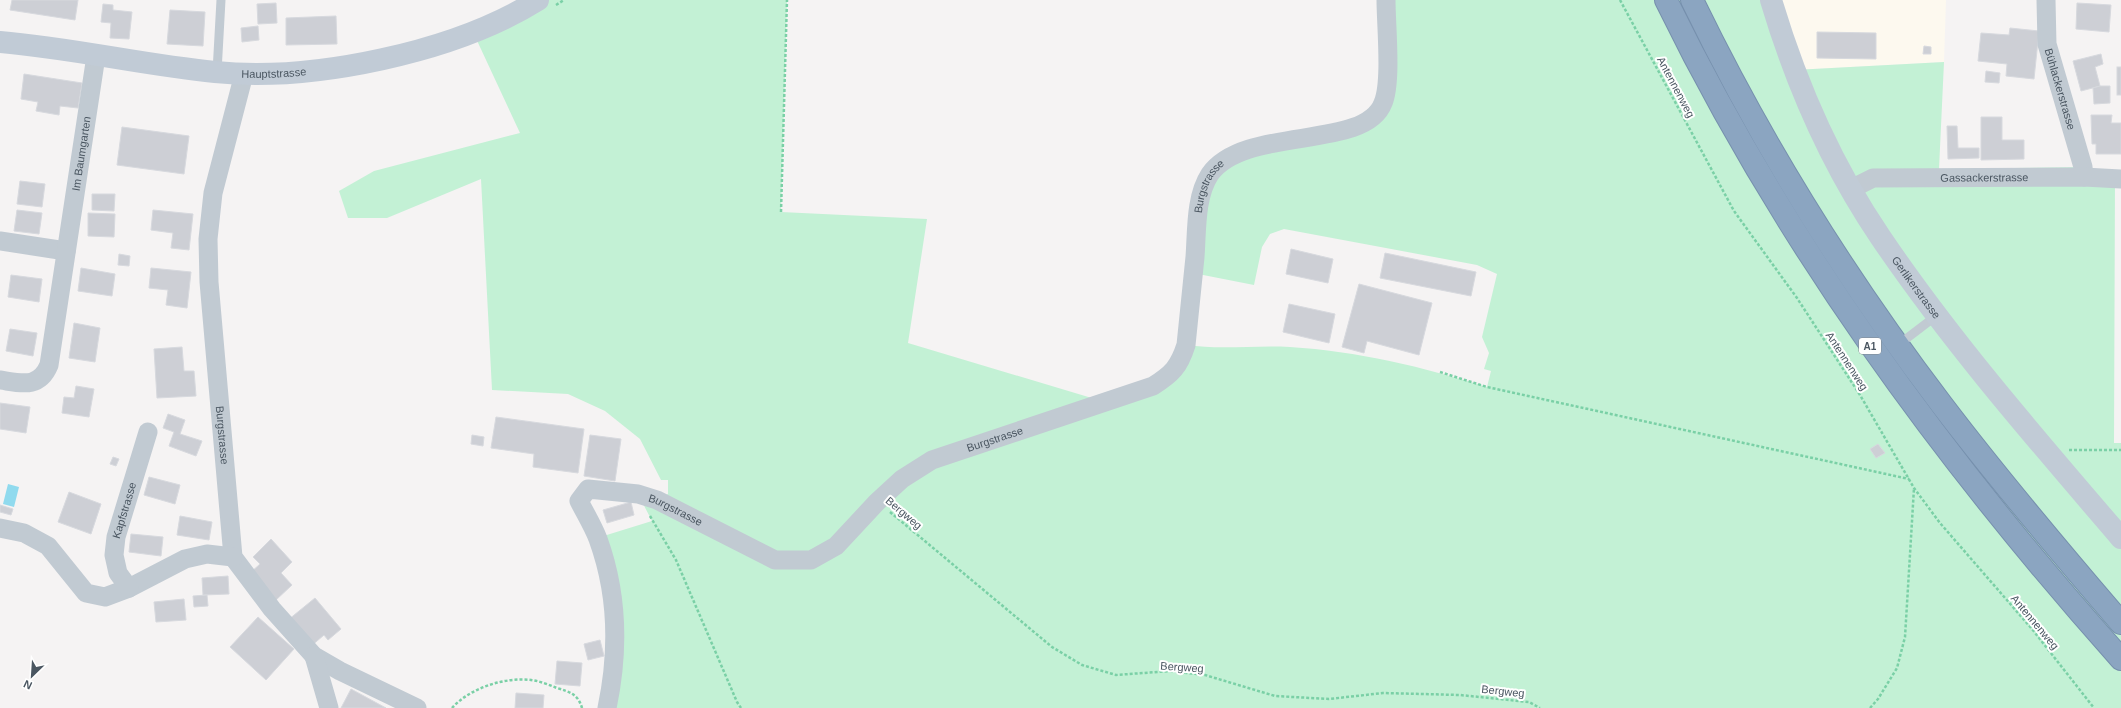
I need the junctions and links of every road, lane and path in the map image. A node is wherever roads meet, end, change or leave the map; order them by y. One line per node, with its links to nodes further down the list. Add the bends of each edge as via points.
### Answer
1 (221, 0): 12 (lane)
2 (538, 0): 13 (street, Hauptstrasse, via 473,32 423,49 340,66)
3 (787, 0): 17 (path)
4 (1386, 0): 30 (street, Burgstrasse, via 1387,86 1383,104 1372,118 1354,128 1242,150 1221,162 1209,176 1200,199 1186,345 1181,361 1169,376 1153,386 932,460 902,479)
5 (1620, 0): 27 (path, Antennenweg, via 1734,211 1797,298 1860,395)
6 (1666, 0): 37 (highway, A1, via 1759,175 1858,329 1976,487)
7 (1692, 0): 21 (highway, A1, via 1776,157 1824,236)
8 (1770, 0): 16 (street, Gerlikerstrasse, via 1794,70 1822,135)
9 (2046, 0): 14 (street, Bühlackerstrasse, via 2047,44)
10 (0, 42): 11 (street, Hauptstrasse)
11 (96, 56): 12 (street, Hauptstrasse); 19 (street, Im Baumgarten)
12 (217, 72): 13 (street, Hauptstrasse)
13 (244, 74): 33 (street, Burgstrasse, via 215,187 208,238 209,282)
14 (2084, 177): 15 (street, Gassackerstrasse); 16 (street, Gassackerstrasse, via 1873,178)
15 (2121, 179)
16 (1851, 189): 20 (street, Gerlikerstrasse, via 1880,238)
17 (781, 212)
18 (0, 241): 19 (street)
19 (66, 251): 23 (street, Im Baumgarten, via 47,370 42,377 30,383)
20 (1936, 316): 21 (lane); 26 (street, Gerlikerstrasse)
21 (1898, 345): 35 (highway, A1, via 1996,475)
22 (1440, 372): 27 (path, via 1487,387)
23 (0, 380)
24 (148, 432): 34 (street, Kapfstrasse, via 116,537 114,555 118,573)
25 (2121, 450): 26 (path, via 2075,449)
26 (2049, 453): 32 (street, Gerlikerstrasse)
27 (1909, 479): 28 (path, Antennenweg)
28 (1914, 488): 45 (path, via 1905,637 1897,668); 46 (path, Antennenweg, via 1940,523 2032,629)
29 (638, 494): 30 (street, Burgstrasse, via 657,500 774,560 811,560 836,546); 42 (street, Burgstrasse, via 588,489 579,501 598,538 611,581 616,624 611,691); 43 (path, via 676,560)
30 (877, 502): 44 (path, Bergweg, via 1052,646 1082,666 1116,675 1170,672 1205,675 1275,696 1329,699 1383,693 1460,695 1530,702)
31 (0, 528): 34 (street, via 24,533 48,546 86,593 105,597)
32 (2121, 538)
33 (233, 557): 34 (street, via 206,554 185,559); 36 (street, via 272,609)
34 (129, 588)
35 (2121, 623)
36 (314, 656): 38 (street); 39 (street)
37 (2121, 659)
38 (329, 708)
39 (417, 708)
40 (452, 708): 41 (path, via 472,693 498,682 516,679 533,680 573,694 579,699)
41 (582, 708)
42 (607, 708)
43 (741, 708)
44 (1540, 708)
45 (1870, 708)
46 (2094, 708)

